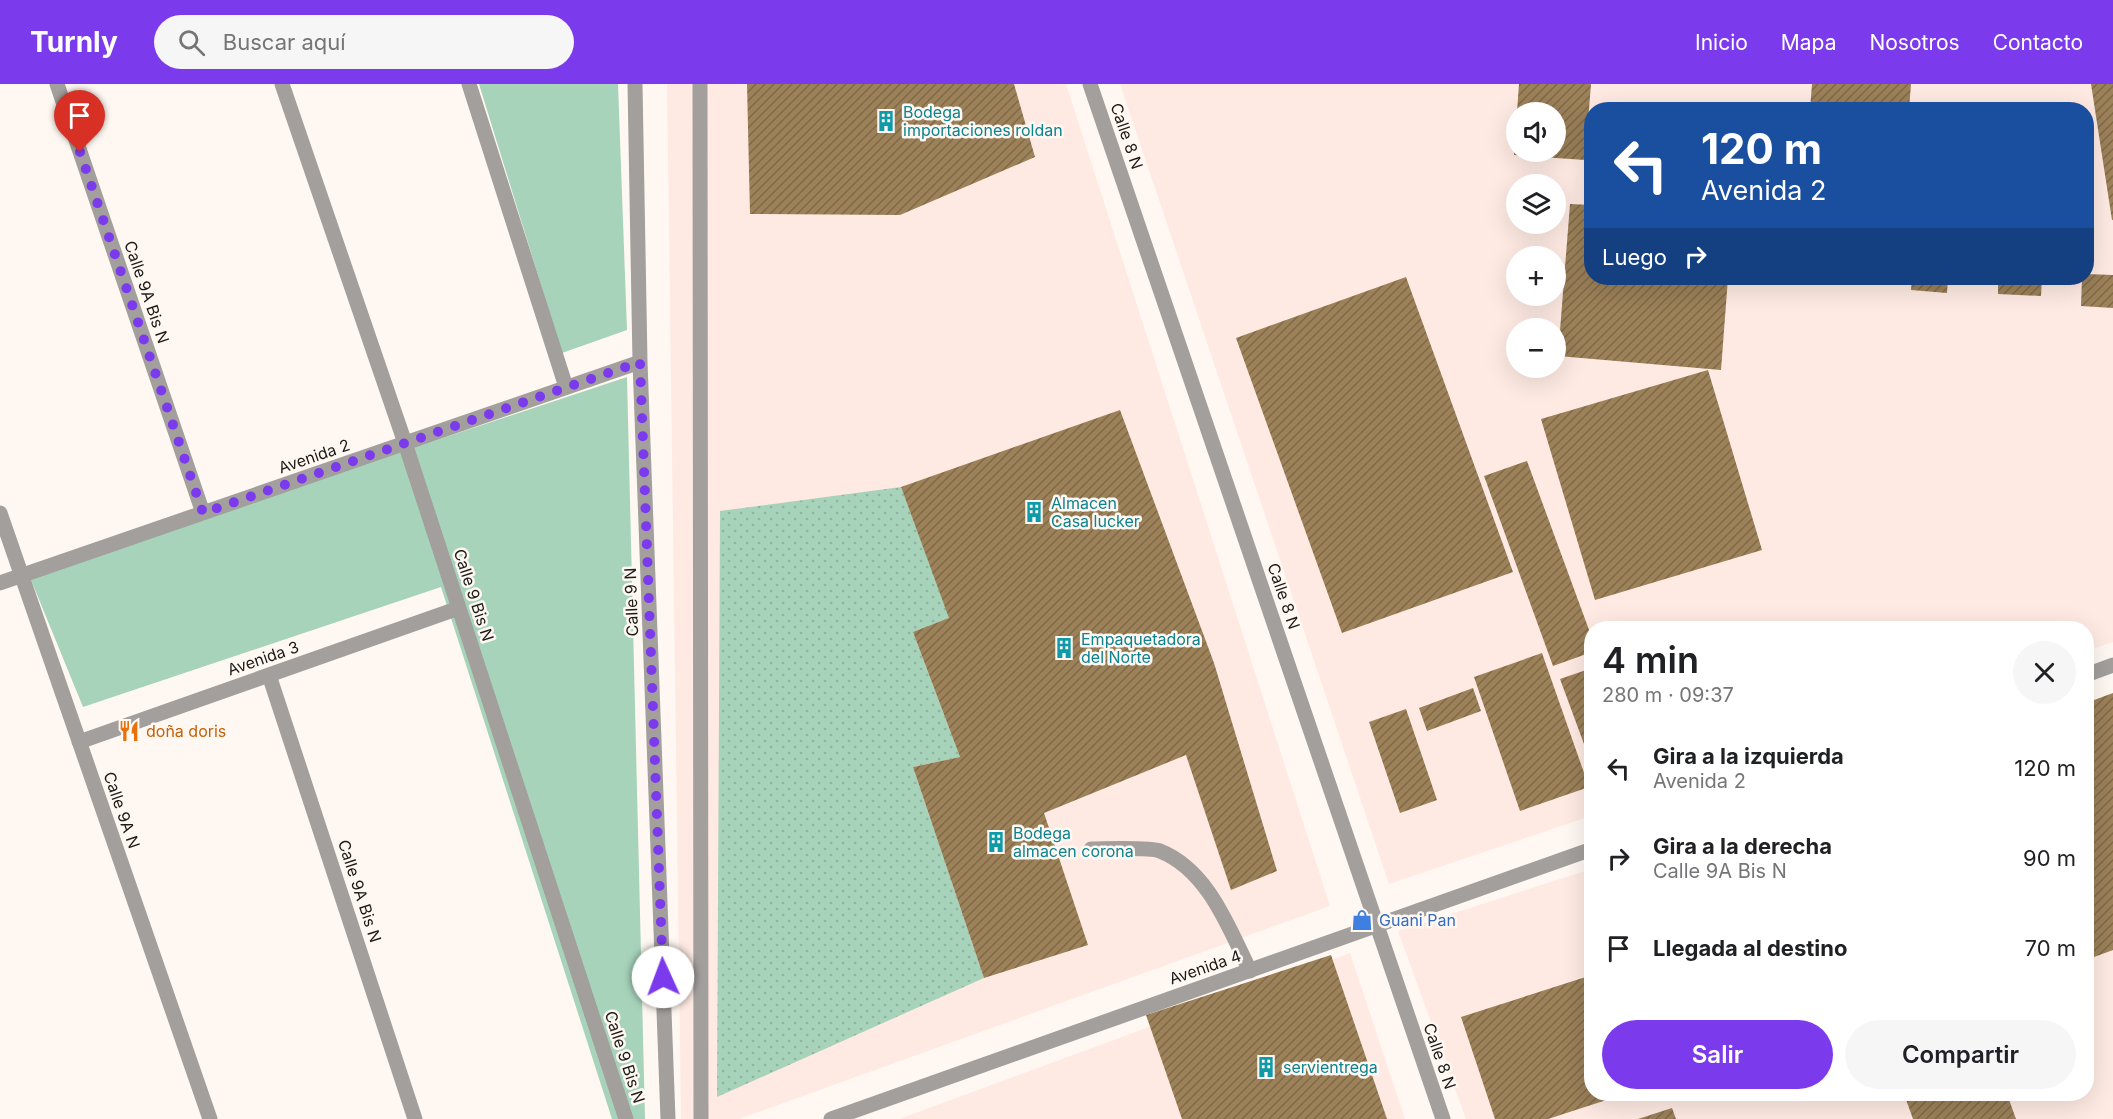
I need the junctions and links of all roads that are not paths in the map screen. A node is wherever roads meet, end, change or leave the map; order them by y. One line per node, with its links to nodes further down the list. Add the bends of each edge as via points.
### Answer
1 (57, 84): 11 (street, Calle 9A Bis N)
2 (282, 84): 9 (street, Calle 9 Bis N)
3 (469, 84): 8 (street)
4 (634, 84): 7 (street, Calle 9 N)
5 (700, 84): 27 (street)
6 (1090, 84): 21 (street, Calle 8 N)
7 (640, 362): 8 (street, Avenida 2); 26 (street, Calle 9 N)
8 (566, 387): 9 (street, Avenida 2)
9 (405, 443): 11 (street, Avenida 2); 14 (street, Calle 9 Bis N)
10 (0, 513): 12 (street, Calle 9A N)
11 (203, 513): 12 (street, Avenida 2)
12 (22, 575): 13 (street, Avenida 2); 18 (street, Calle 9A N)
13 (0, 583)
14 (459, 608): 17 (street, Avenida 3); 25 (street, Calle 9 Bis N)
15 (2113, 665): 16 (street)
16 (2094, 672)
17 (269, 675): 18 (street, Avenida 3); 24 (street, Calle 9A Bis N)
18 (79, 742): 23 (street, Calle 9A N)
19 (1091, 849): 22 (street, via 1158,849 1187,866 1218,905)
20 (1584, 852): 21 (street, Avenida 4)
21 (1377, 925): 22 (street, Avenida 4); 29 (street, Calle 8 N)
22 (1250, 971): 28 (street, Avenida 4)
23 (210, 1119)
24 (416, 1119)
25 (626, 1119)
26 (668, 1119)
27 (701, 1119)
28 (831, 1119)
29 (1443, 1119)

